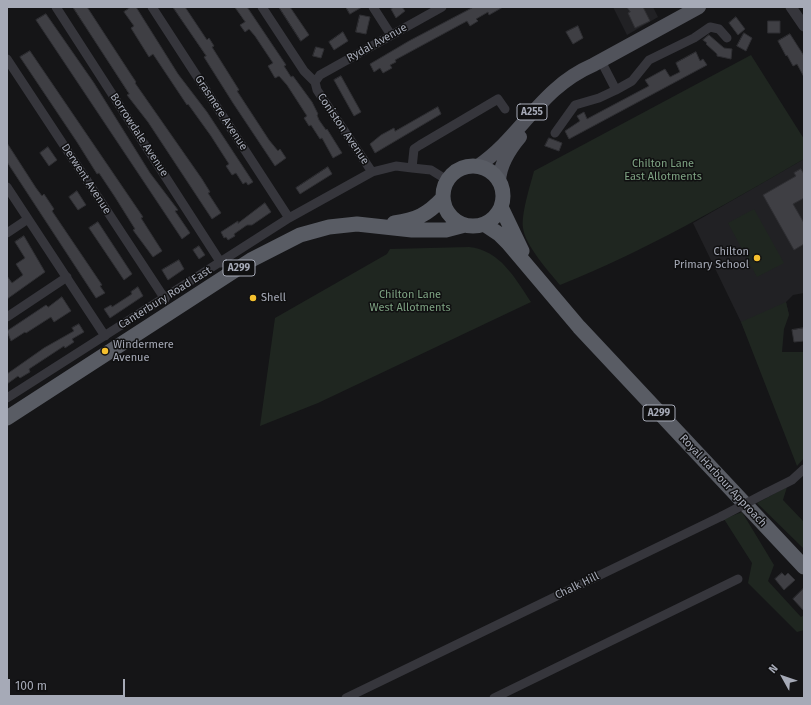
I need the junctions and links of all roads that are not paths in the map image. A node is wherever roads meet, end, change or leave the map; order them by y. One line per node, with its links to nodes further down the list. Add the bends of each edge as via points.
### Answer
1 (56, 7): 31 (street, Borrowdale Avenue)
2 (152, 7): 25 (street, Grasmere Avenue)
3 (262, 7): 13 (street, Coniston Avenue, via 304,71)
4 (373, 7): 9 (street)
5 (442, 7): 9 (street, Rydal Avenue)
6 (791, 7): 8 (street)
7 (691, 9): 12 (main road, A255)
8 (804, 26)
9 (391, 35): 13 (street, Rydal Avenue, via 320,75)
10 (727, 38): 14 (street, via 719,29 710,26 694,38 649,60 632,81)
11 (7, 59): 34 (street, Derwent Avenue)
12 (597, 63): 14 (street); 17 (main road, A255, via 564,81 541,102 494,156); 21 (main road, A255, via 545,108 514,145 500,171)
13 (315, 82): 19 (street, Coniston Avenue, via 317,90)
14 (616, 90): 16 (street, via 575,105)
15 (505, 109): 18 (street, via 498,99 420,145 414,149)
16 (555, 133)
17 (478, 166): 20 (highway, via 461,168); 21 (highway, via 494,174)
18 (412, 168): 19 (street, Canterbury Road East, via 396,166); 20 (street, Canterbury Road East, via 430,170)
19 (372, 172): 25 (street, Canterbury Road East)
20 (448, 180): 23 (highway)
21 (499, 181): 24 (highway, via 503,195)
22 (7, 187): 26 (street)
23 (443, 198): 28 (highway, Canterbury Road East / A299, via 431,211 417,218); 29 (highway, via 444,206 452,218)
24 (501, 207): 27 (highway, via 494,217); 32 (highway, Royal Harbour Approach / A299)
25 (289, 218): 31 (street, Canterbury Road East)
26 (28, 219): 30 (street); 33 (street)
27 (484, 224): 29 (highway); 32 (highway, Royal Harbour Approach / A299, via 499,234)
28 (377, 225): 29 (highway, Canterbury Road East / A299, via 412,230 446,230); 38 (highway, Canterbury Road East / A299, via 329,227 268,250)
29 (465, 225)
30 (7, 233)
31 (221, 263): 34 (street, Canterbury Road East)
32 (532, 270): 40 (highway, Royal Harbour Approach / A299, via 579,327)
33 (67, 278): 35 (street); 36 (street)
34 (165, 299): 36 (street, Canterbury Road East)
35 (7, 317)
36 (105, 336): 37 (street, Canterbury Road East)
37 (7, 398)
38 (7, 418)
39 (804, 469): 42 (street, Chalk Hill, bridge, via 792,480 722,516)
40 (804, 567)
41 (738, 579): 43 (street)
42 (346, 698)
43 (494, 698)

